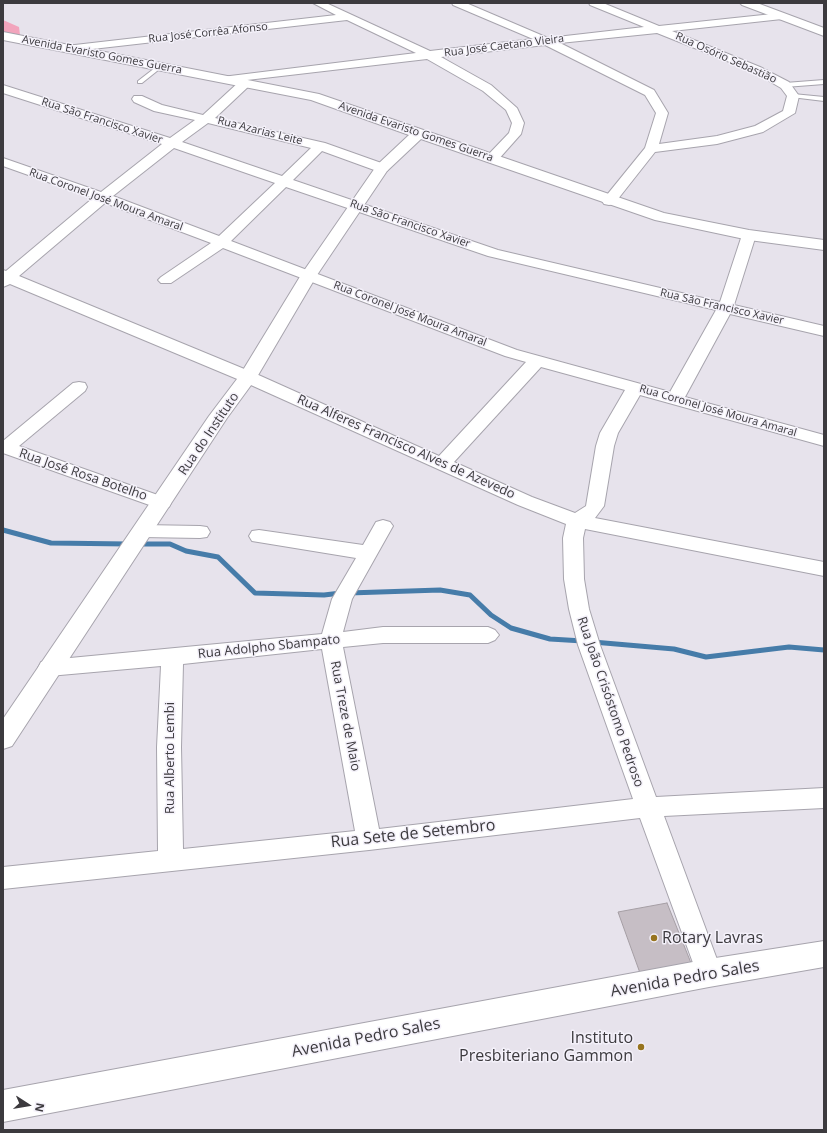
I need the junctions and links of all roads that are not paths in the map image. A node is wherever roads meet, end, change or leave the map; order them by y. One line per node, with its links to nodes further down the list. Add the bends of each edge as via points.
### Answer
1 (318, 3): 6 (street)
2 (456, 3): 10 (street)
3 (594, 3): 7 (street, Rua Osório Sebastião)
4 (746, 3): 5 (main road)
5 (782, 16): 7 (street, Rua José Caetano Vieira); 8 (main road)
6 (349, 17): 11 (street, Rua José Corrêa Afonso); 12 (street)
7 (660, 29): 10 (street, Rua José Caetano Vieira); 18 (street, Rua Osório Sebastião, via 756,69)
8 (824, 32)
9 (3, 36): 11 (main road, Avenida Evaristo Gomes Guerra)
10 (548, 41): 12 (street, Rua José Caetano Vieira); 27 (street, via 650,93 662,113)
11 (66, 49): 13 (main road, Avenida Evaristo Gomes Guerra)
12 (430, 55): 14 (street, Rua José Caetano Vieira); 28 (street, via 487,88 511,108 518,123 515,134)
13 (160, 66): 14 (main road, Avenida Evaristo Gomes Guerra); 15 (lane)
14 (226, 79): 17 (main road, Avenida Evaristo Gomes Guerra)
15 (140, 82)
16 (824, 82): 18 (lane)
17 (244, 83): 23 (street); 24 (main road, Avenida Evaristo Gomes Guerra, via 314,97)
18 (785, 85): 20 (street, Rua Osório Sebastião)
19 (5, 92): 25 (street, Rua São Francisco Xavier)
20 (793, 96): 22 (lane); 27 (street, via 789,114 759,129 717,140)
21 (138, 99): 23 (street, Rua Azarias Leite, via 158,108)
22 (824, 99)
23 (208, 118): 25 (street); 26 (street, Rua Azarias Leite)
24 (419, 133): 28 (main road, Avenida Evaristo Gomes Guerra); 30 (main road, Rua do Instituto)
25 (172, 143): 31 (street, Rua São Francisco Xavier); 32 (street)
26 (320, 146): 30 (street, Rua Azarias Leite); 31 (street)
27 (651, 149): 33 (street)
28 (492, 158): 33 (main road, Avenida Evaristo Gomes Guerra)
29 (3, 162): 32 (street, Rua Coronel José Moura Amaral)
30 (382, 168): 34 (main road, Rua do Instituto)
31 (282, 182): 34 (street, Rua São Francisco Xavier); 36 (street)
32 (103, 197): 36 (street, Rua Coronel José Moura Amaral); 39 (street)
33 (609, 201): 35 (main road, Avenida Evaristo Gomes Guerra, via 660,217)
34 (357, 205): 38 (main road, Rua do Instituto); 41 (street, Rua São Francisco Xavier, via 493,253)
35 (749, 235): 37 (main road, Avenida Evaristo Gomes Guerra); 41 (street)
36 (221, 243): 38 (street, Rua Coronel José Moura Amaral); 40 (street)
37 (824, 244)
38 (309, 275): 43 (street, Rua Coronel José Moura Amaral); 44 (main road, Rua do Instituto)
39 (5, 278): 44 (street, Rua Alferes Francisco Alves de Azevedo)
40 (166, 280)
41 (726, 307): 42 (street, Rua São Francisco Xavier); 47 (street)
42 (824, 331)
43 (537, 361): 46 (street, Rua Coronel José Moura Amaral); 50 (street)
44 (248, 377): 50 (street, Rua Alferes Francisco Alves de Azevedo); 51 (main road, Rua do Instituto)
45 (80, 387): 49 (street)
46 (635, 388): 47 (street, Rua Coronel José Moura Amaral); 52 (street, via 609,433 595,506 591,512)
47 (675, 399): 48 (street, Rua Coronel José Moura Amaral)
48 (824, 441)
49 (5, 447): 51 (street, Rua José Rosa Botelho)
50 (442, 464): 52 (street, Rua Alferes Francisco Alves de Azevedo)
51 (162, 503): 54 (main road, Rua do Instituto)
52 (577, 521): 58 (street, Rua Alferes Francisco Alves de Azevedo); 65 (street, Rua João Crisóstomo Pedroso, via 573,550 579,609 589,645)
53 (383, 526): 57 (street, Rua Treze de Maio)
54 (142, 531): 55 (street); 62 (main road, Rua do Instituto)
55 (200, 532)
56 (259, 536): 57 (street)
57 (370, 554): 60 (street, Rua Treze de Maio, via 342,599 335,619)
58 (824, 569)
59 (488, 635): 60 (street, Rua Adolpho Sbampato, via 383,635)
60 (332, 641): 61 (street, Rua Adolpho Sbampato); 66 (street, Rua Treze de Maio)
61 (172, 656): 62 (street, Rua Adolpho Sbampato); 67 (street, Rua Alberto Lembi, via 169,747)
62 (49, 668): 63 (main road, Rua do Instituto)
63 (3, 739)
64 (824, 798): 65 (street, Rua Sete de Setembro)
65 (647, 807): 66 (street, Rua Sete de Setembro); 70 (street, Rua João Crisóstomo Pedroso)
66 (369, 840): 67 (street, Rua Sete de Setembro)
67 (171, 859): 68 (street, Rua Sete de Setembro)
68 (3, 878)
69 (824, 954): 70 (main road, Avenida Pedro Sales)
70 (709, 974): 71 (main road, Avenida Pedro Sales)
71 (3, 1106)

